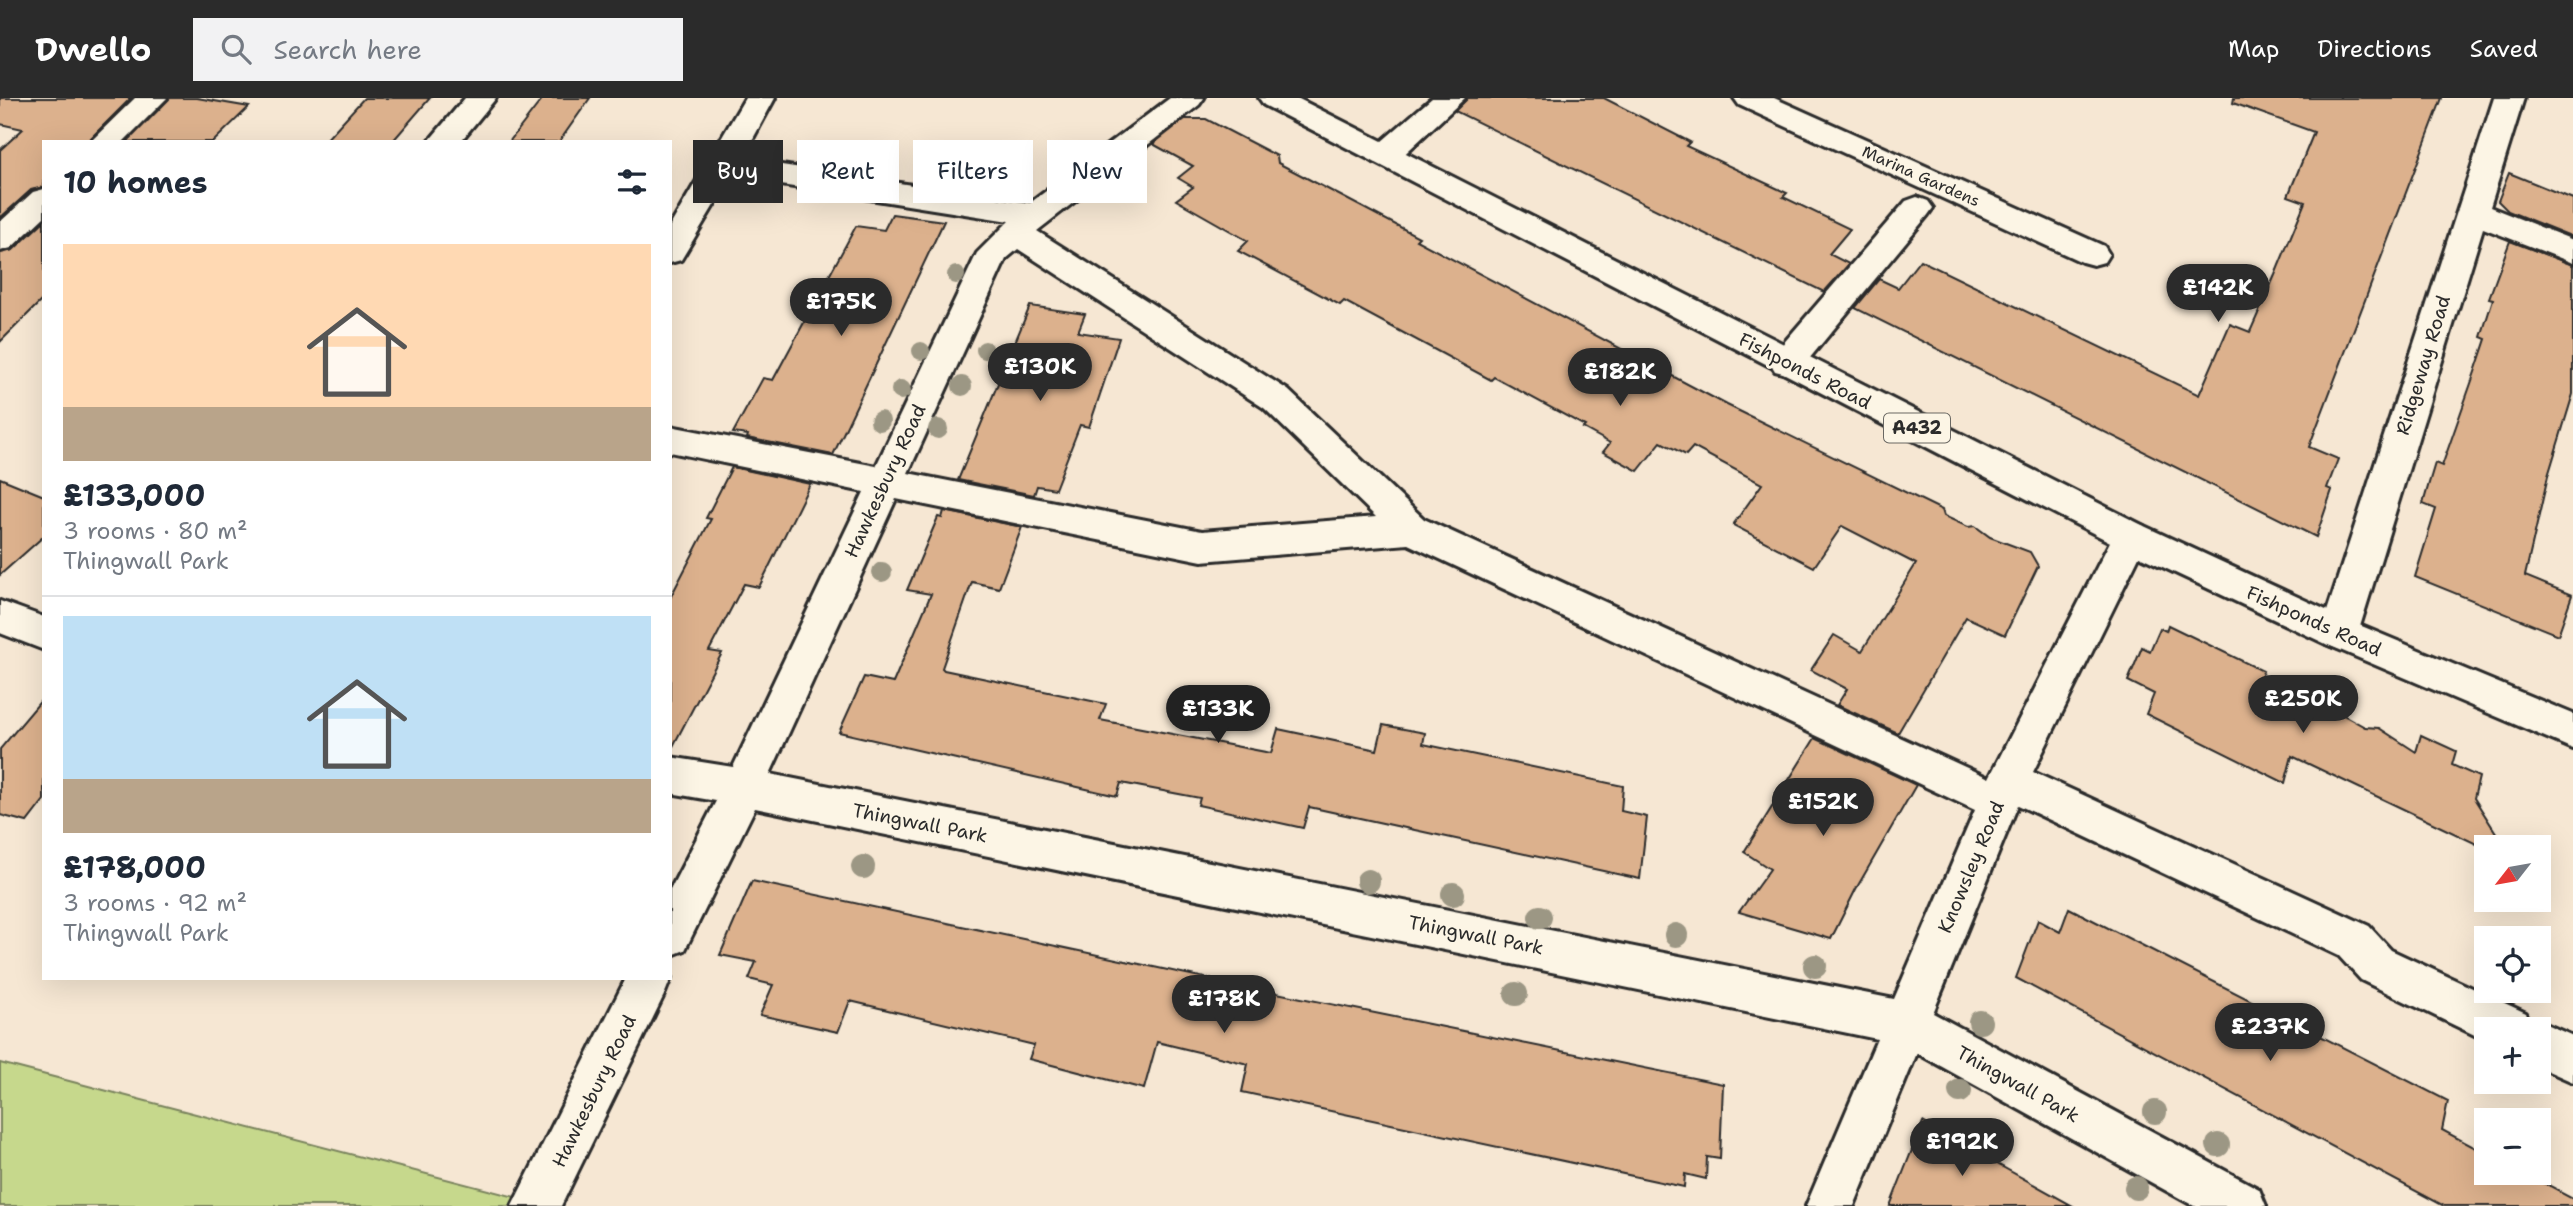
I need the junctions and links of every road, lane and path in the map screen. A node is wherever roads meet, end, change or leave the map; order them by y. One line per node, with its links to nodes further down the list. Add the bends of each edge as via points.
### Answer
1 (152, 98): 9 (street)
2 (481, 98): 10 (street)
3 (760, 98): 11 (street)
4 (1189, 98): 18 (street, Hawkesbury Road)
5 (1274, 98): 12 (street, Fishponds Road / A432)
6 (1450, 98): 12 (street)
7 (1749, 98): 22 (street, Marina Gardens)
8 (2509, 98): 17 (street, Ridgeway Road)
9 (107, 140)
10 (445, 140)
11 (737, 140)
12 (1385, 155): 23 (street, Fishponds Road / A432)
13 (783, 177): 18 (street)
14 (42, 201): 19 (street)
15 (700, 203): 20 (street)
16 (1917, 208): 23 (street)
17 (2471, 211): 21 (street); 28 (street, Ridgeway Road)
18 (1027, 224): 25 (street, Hawkesbury Road, via 993,253); 26 (street, via 1276,399)
19 (0, 240)
20 (672, 249)
21 (2573, 252)
22 (2093, 254)
23 (1787, 362): 27 (street, Fishponds Road / A432)
24 (672, 439): 25 (street)
25 (884, 481): 26 (street, via 1202,546); 31 (street, Hawkesbury Road)
26 (1411, 529): 32 (street)
27 (2131, 536): 28 (street, Fishponds Road / A432); 32 (street, Knowsley Road)
28 (2339, 633): 29 (street, Fishponds Road / A432)
29 (2573, 732)
30 (672, 775): 31 (street, Thingwall Park)
31 (744, 787): 33 (street, Hawkesbury Road); 36 (street, Thingwall Park)
32 (2003, 791): 35 (street, via 2354,941 2376,965); 36 (street, Knowsley Road)
33 (672, 931)
34 (648, 980): 39 (street, Hawkesbury Road)
35 (2485, 1017)
36 (1906, 1023): 40 (street, Knowsley Road); 41 (street, Thingwall Park)
37 (2551, 1049): 38 (street)
38 (2573, 1059)
39 (537, 1205)
40 (1830, 1206)
41 (2242, 1206)

